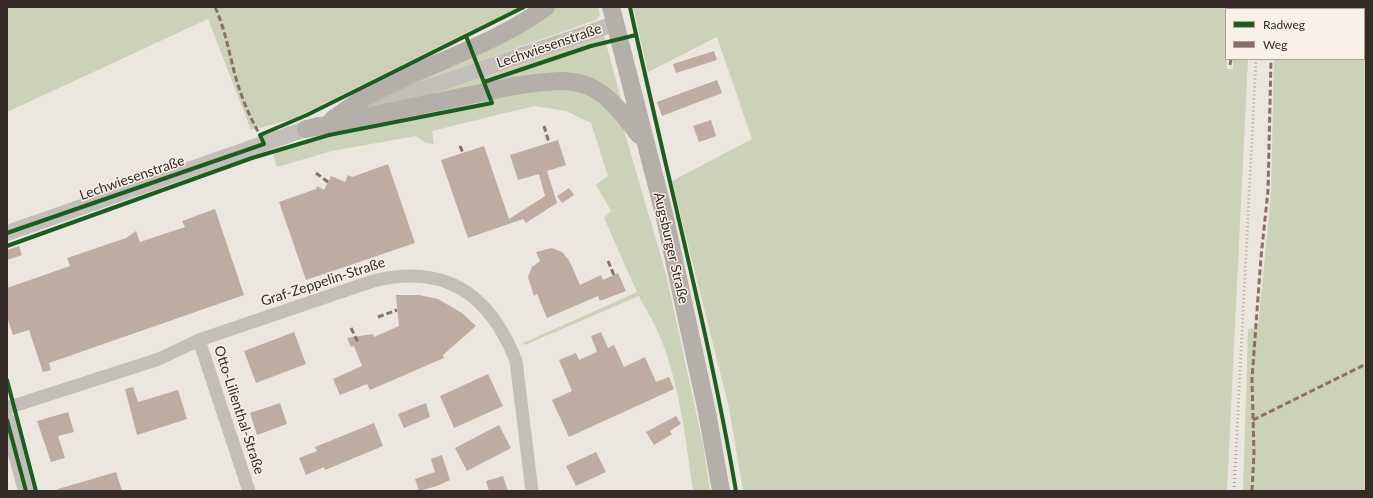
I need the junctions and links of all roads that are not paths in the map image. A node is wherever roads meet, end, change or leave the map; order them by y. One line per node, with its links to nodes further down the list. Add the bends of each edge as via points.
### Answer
1 (546, 7): 3 (main road, via 498,35 368,96)
2 (613, 15): 3 (street, Lechwiesenstraße); 5 (main road, Augsburger Straße)
3 (333, 119): 4 (street, Lechwiesenstraße)
4 (306, 129): 5 (main road, via 514,86 548,80 568,80 600,90 615,104); 6 (street, Lechwiesenstraße)
5 (644, 142): 13 (main road, Augsburger Straße, via 665,218 707,412)
6 (7, 233)
7 (198, 340): 8 (street, Graf-Zeppelin-Straße, via 158,359); 11 (street, Otto-Lilienthal-Straße); 12 (street, Graf-Zeppelin-Straße, via 392,276 438,278 463,289 491,314 509,343 516,361)
8 (7, 408)
9 (7, 420): 10 (street)
10 (26, 491)
11 (249, 491)
12 (532, 491)
13 (721, 491)

